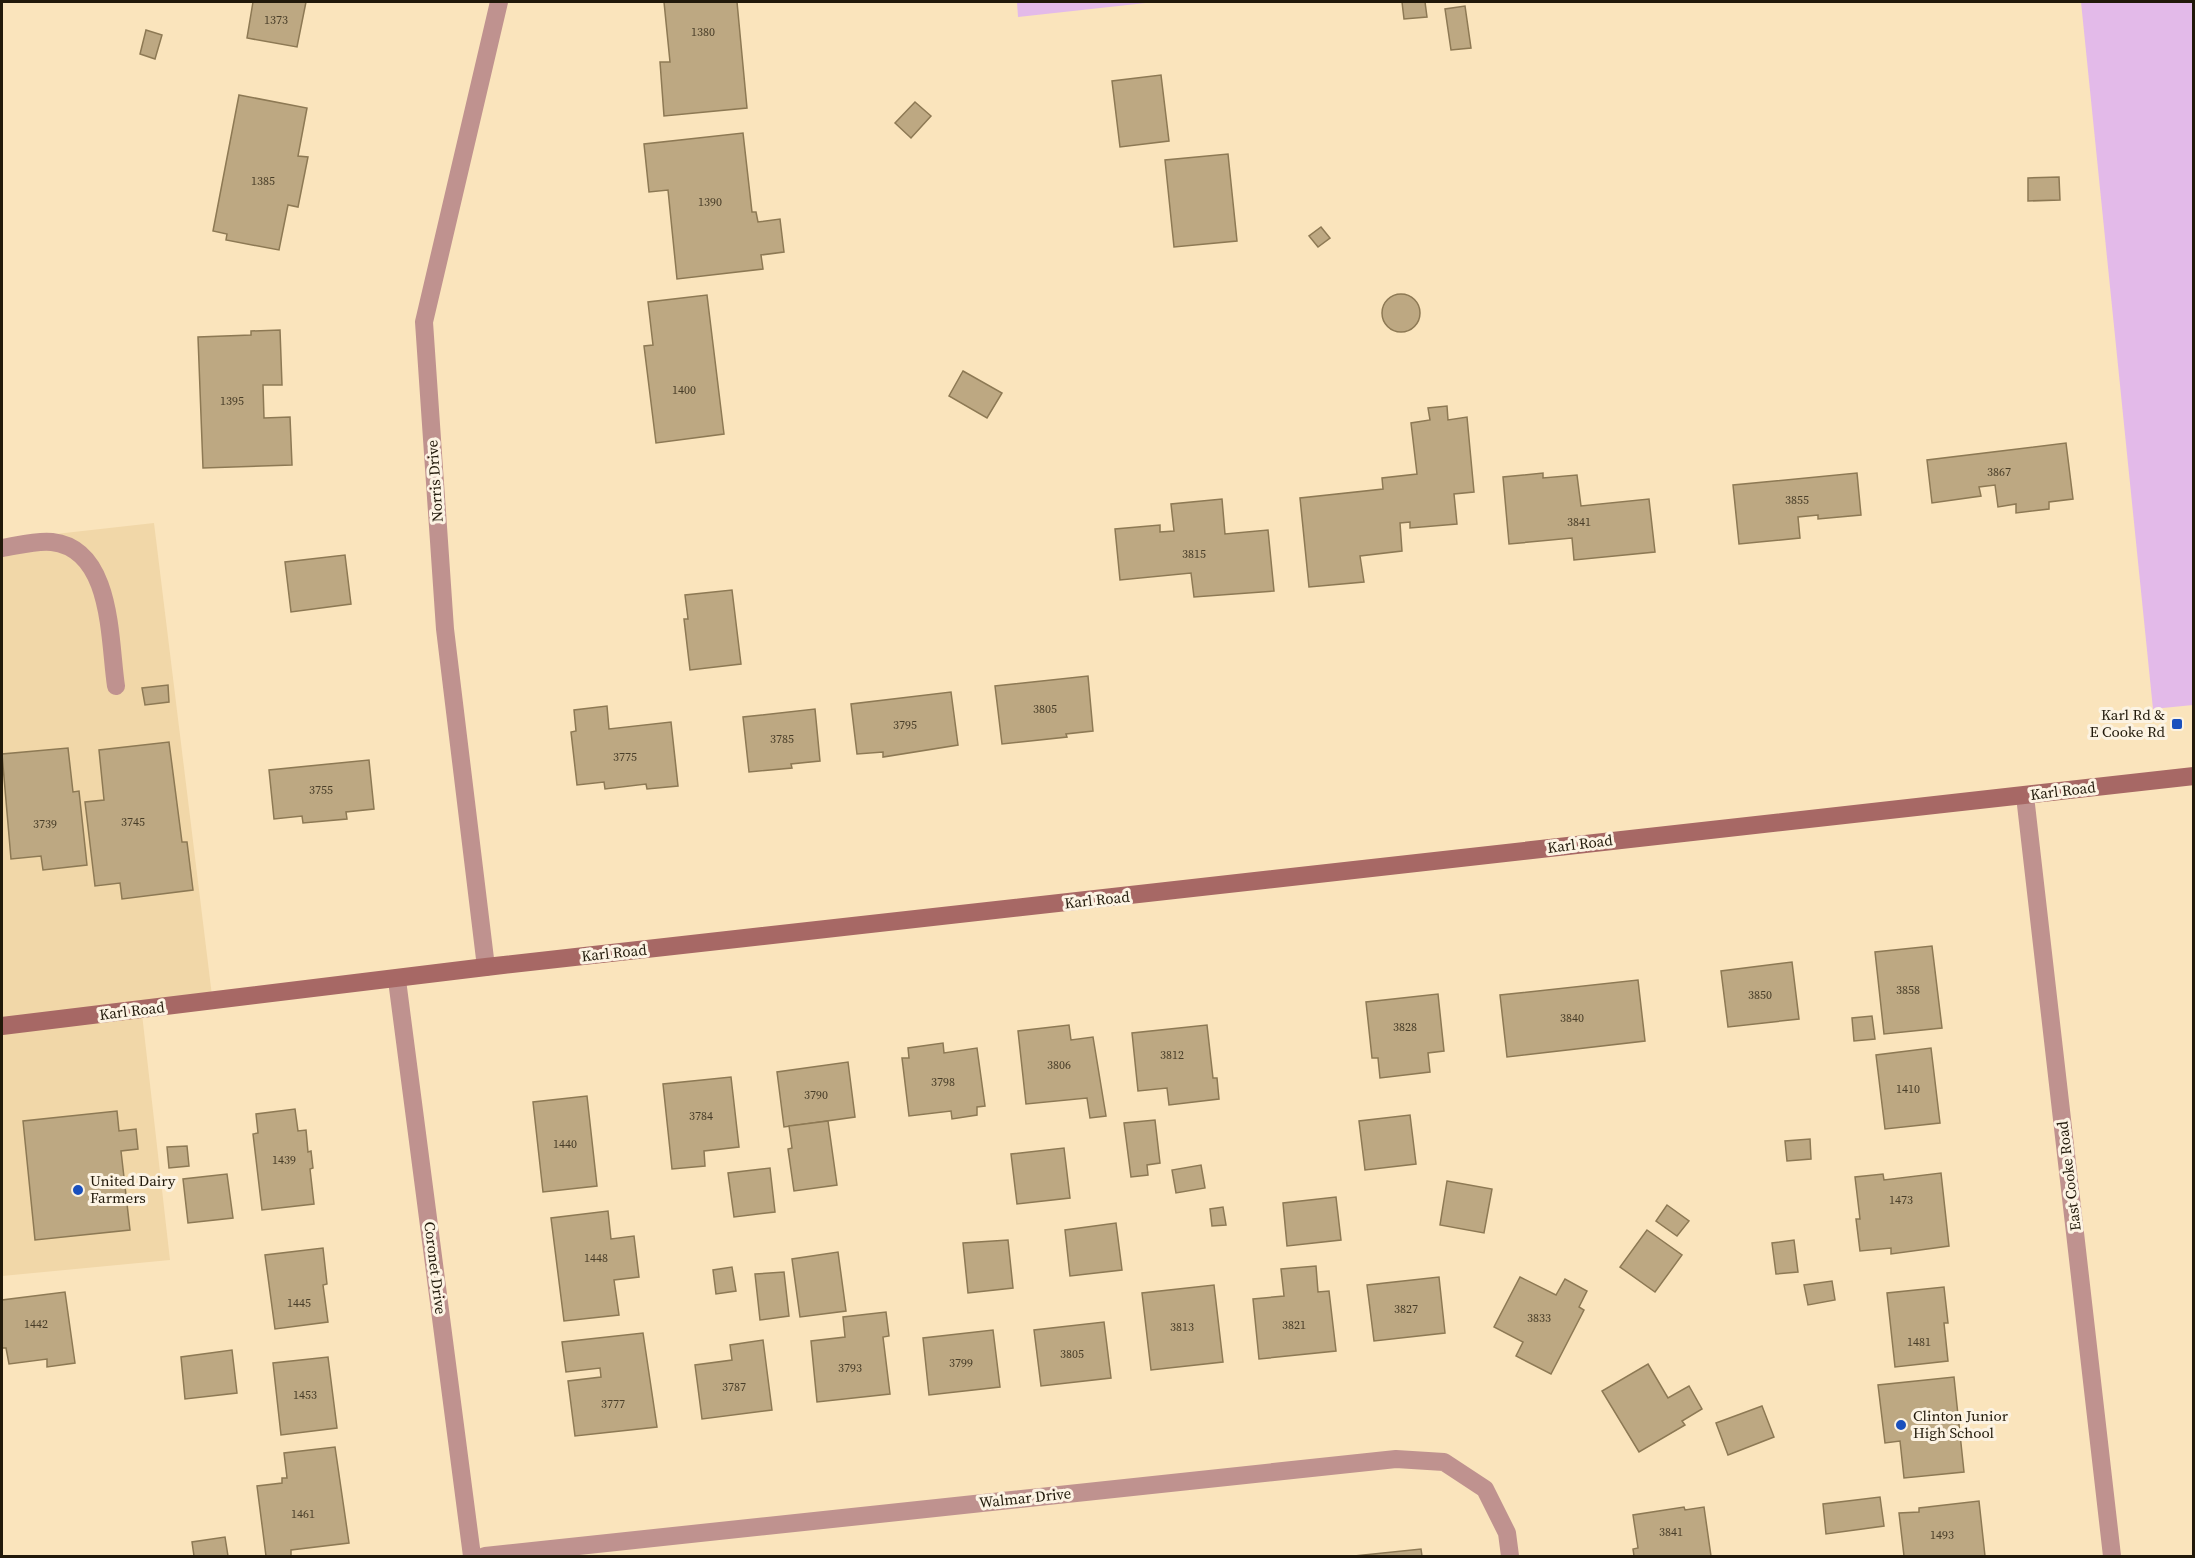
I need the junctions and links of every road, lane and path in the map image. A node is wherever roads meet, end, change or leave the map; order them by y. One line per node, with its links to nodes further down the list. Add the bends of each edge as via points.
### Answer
1 (499, 2): 6 (street, Norris Drive, via 424,322 445,629)
2 (2, 548): 3 (street, via 52,542 75,550 90,562 102,584)
3 (116, 686)
4 (2193, 776): 5 (main road, Karl Road)
5 (2025, 796): 6 (main road, Karl Road); 12 (street, East Cooke Road)
6 (486, 967): 7 (main road, Karl Road)
7 (397, 980): 8 (main road, Karl Road); 9 (street, Coronet Drive)
8 (2, 1026)
9 (472, 1557)
10 (485, 1557): 11 (street, Walmar Drive, via 1396,1458 1444,1462 1485,1490 1507,1533)
11 (1510, 1557)
12 (2112, 1557)

